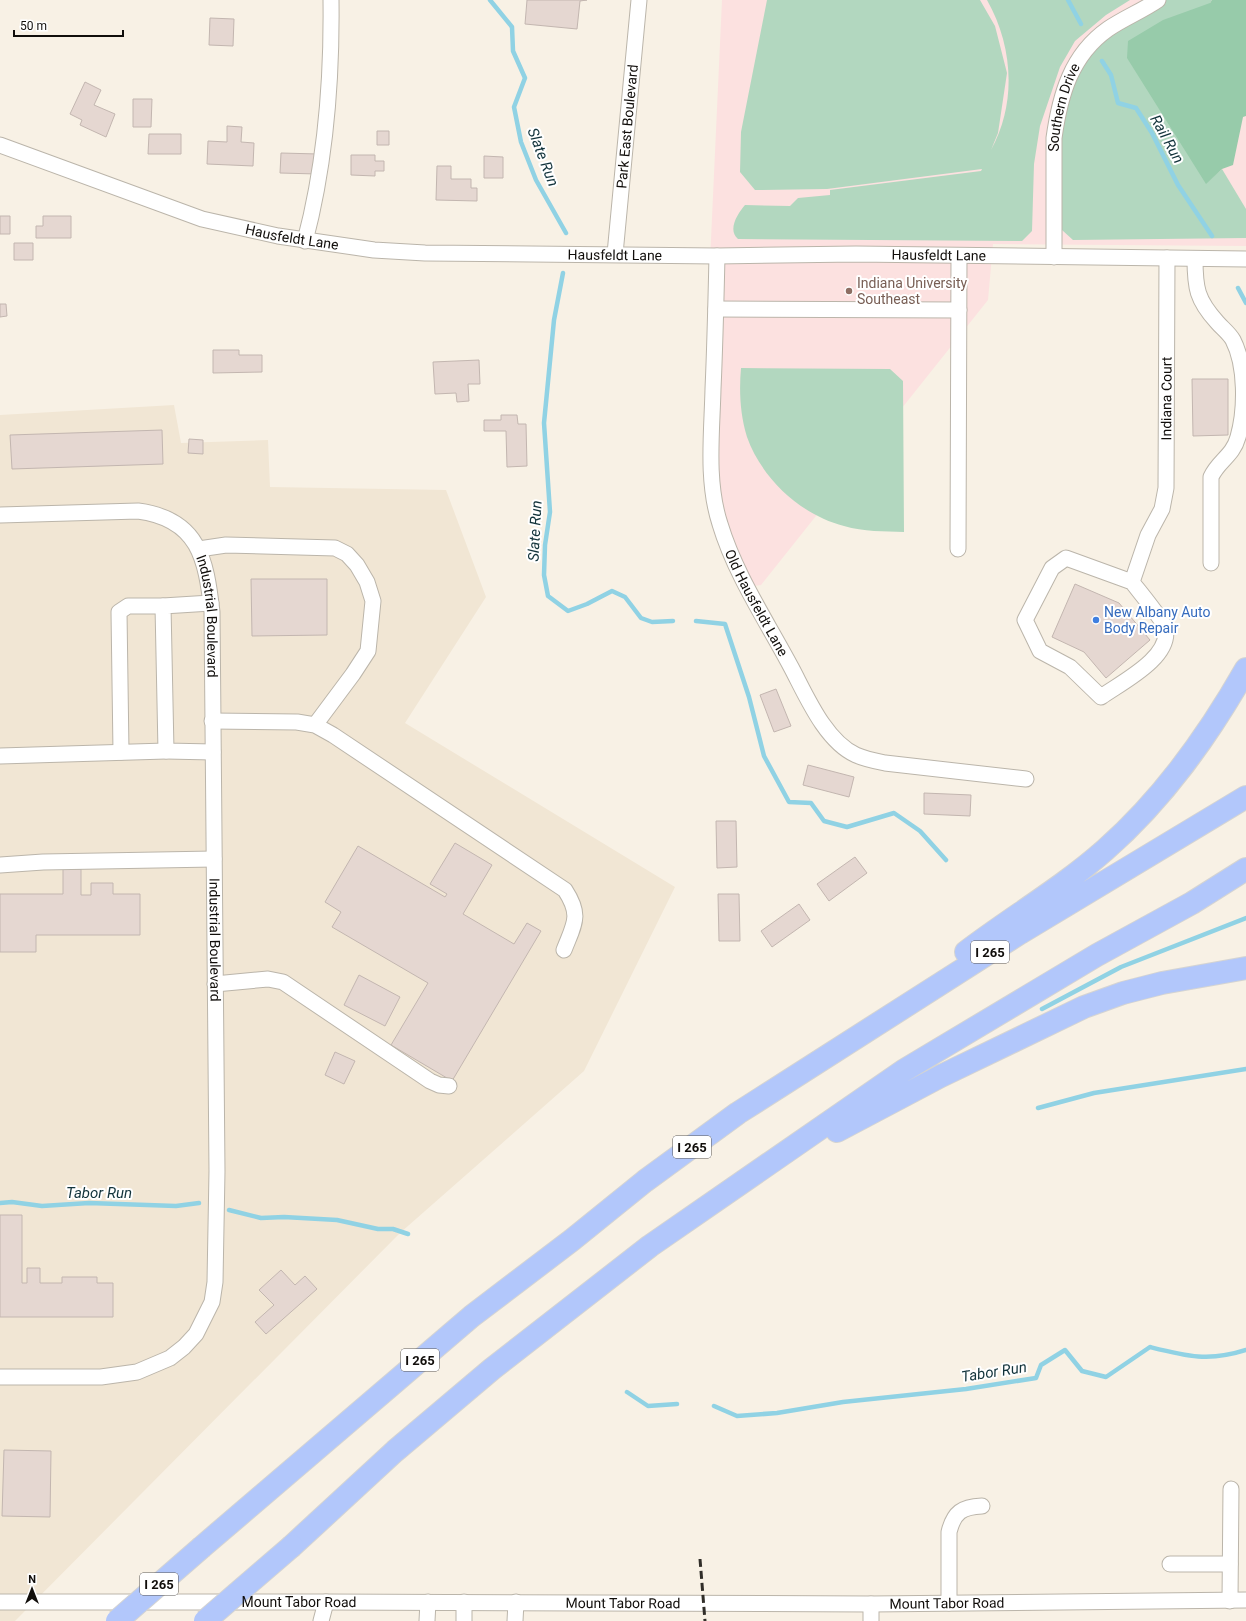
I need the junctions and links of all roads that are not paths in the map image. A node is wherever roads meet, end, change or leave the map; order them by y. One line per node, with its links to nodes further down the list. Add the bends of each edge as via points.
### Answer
1 (331, 0): 5 (street, via 328,97 319,180)
2 (639, 0): 6 (street, Park East Boulevard)
3 (1158, 0): 9 (street, Southern Drive, via 1108,29 1074,64 1066,81 1054,138)
4 (0, 145): 5 (street, Hausfeldt Lane, via 202,219)
5 (305, 241): 6 (street, Hausfeldt Lane, via 374,250 418,252)
6 (614, 254): 7 (street, Hausfeldt Lane)
7 (717, 256): 8 (street, Hausfeldt Lane); 13 (street, Old Hausfeldt Lane)
8 (959, 256): 9 (street, Hausfeldt Lane); 14 (street)
9 (1054, 257): 10 (street, Hausfeldt Lane)
10 (1167, 258): 11 (street, Hausfeldt Lane); 19 (street, Indiana Court, via 1166,488 1162,510 1148,535)
11 (1196, 258): 12 (street, Hausfeldt Lane); 18 (street, via 1195,278 1199,298 1204,308 1232,338 1240,354 1243,369 1243,406 1238,438 1228,457 1214,469 1211,476)
12 (1246, 260)
13 (716, 309): 14 (street); 29 (street, Old Hausfeldt Lane, via 711,462 719,523 733,560 816,712 843,747 869,760)
14 (959, 310): 17 (street)
15 (0, 515): 16 (street, Industrial Boulevard, via 138,511 156,513 184,530)
16 (198, 549): 20 (street, Industrial Boulevard, via 203,556); 24 (street, via 226,545 336,548 347,554 357,565 367,582 373,601 368,651)
17 (958, 549)
18 (1211, 563)
19 (1132, 582): 19 (street, via 1066,558 1052,568 1026,620 1040,651 1070,667 1101,697 1154,660 1164,646 1165,627)
20 (211, 603): 21 (street); 23 (street, Industrial Boulevard)
21 (163, 606): 25 (street); 26 (street, via 128,606 118,612)
22 (1246, 669): 37 (highway, via 1199,746 1170,783 1105,850)
23 (212, 721): 24 (street, via 297,722); 27 (street, Industrial Boulevard)
24 (315, 725): 34 (street, via 565,890 572,901 576,919)
25 (166, 751): 26 (street); 27 (street)
26 (121, 752): 28 (street)
27 (213, 752): 31 (street, Industrial Boulevard)
28 (0, 756)
29 (1026, 779)
30 (1246, 797): 37 (highway, I 265, via 1020,933)
31 (214, 859): 32 (street); 36 (street, Industrial Boulevard)
32 (0, 865)
33 (1246, 869): 39 (highway, via 903,1071)
34 (564, 950)
35 (1246, 968): 39 (highway, via 1162,983 1084,1007 940,1076)
36 (215, 984): 38 (street, via 268,979 283,982 430,1081); 40 (street, Industrial Boulevard, via 215,1282 206,1318 196,1334 170,1358 137,1372 101,1377)
37 (830, 1053): 54 (highway, I 265, bridge, via 738,1112 472,1316)
38 (448, 1086)
39 (740, 1182): 55 (highway, bridge, via 650,1246 486,1374 395,1451 292,1546)
40 (0, 1377)
41 (1231, 1489): 44 (street)
42 (982, 1506): 52 (street, via 966,1506 951,1522)
43 (1170, 1564): 44 (street)
44 (1230, 1564): 46 (street)
45 (1246, 1600): 46 (street, Mount Tabor Road)
46 (1230, 1601): 52 (street, Mount Tabor Road)
47 (0, 1602): 48 (street, Mount Tabor Road)
48 (326, 1602): 49 (street, Mount Tabor Road); 56 (street)
49 (428, 1602): 50 (street, Mount Tabor Road); 57 (street)
50 (464, 1602): 51 (street, Mount Tabor Road); 58 (street)
51 (516, 1602): 53 (street, Mount Tabor Road); 59 (street)
52 (950, 1603): 53 (street, Mount Tabor Road)
53 (871, 1604): 60 (street)
54 (117, 1621)
55 (205, 1621)
56 (320, 1621)
57 (427, 1621)
58 (464, 1621)
59 (515, 1621)
60 (871, 1621)

